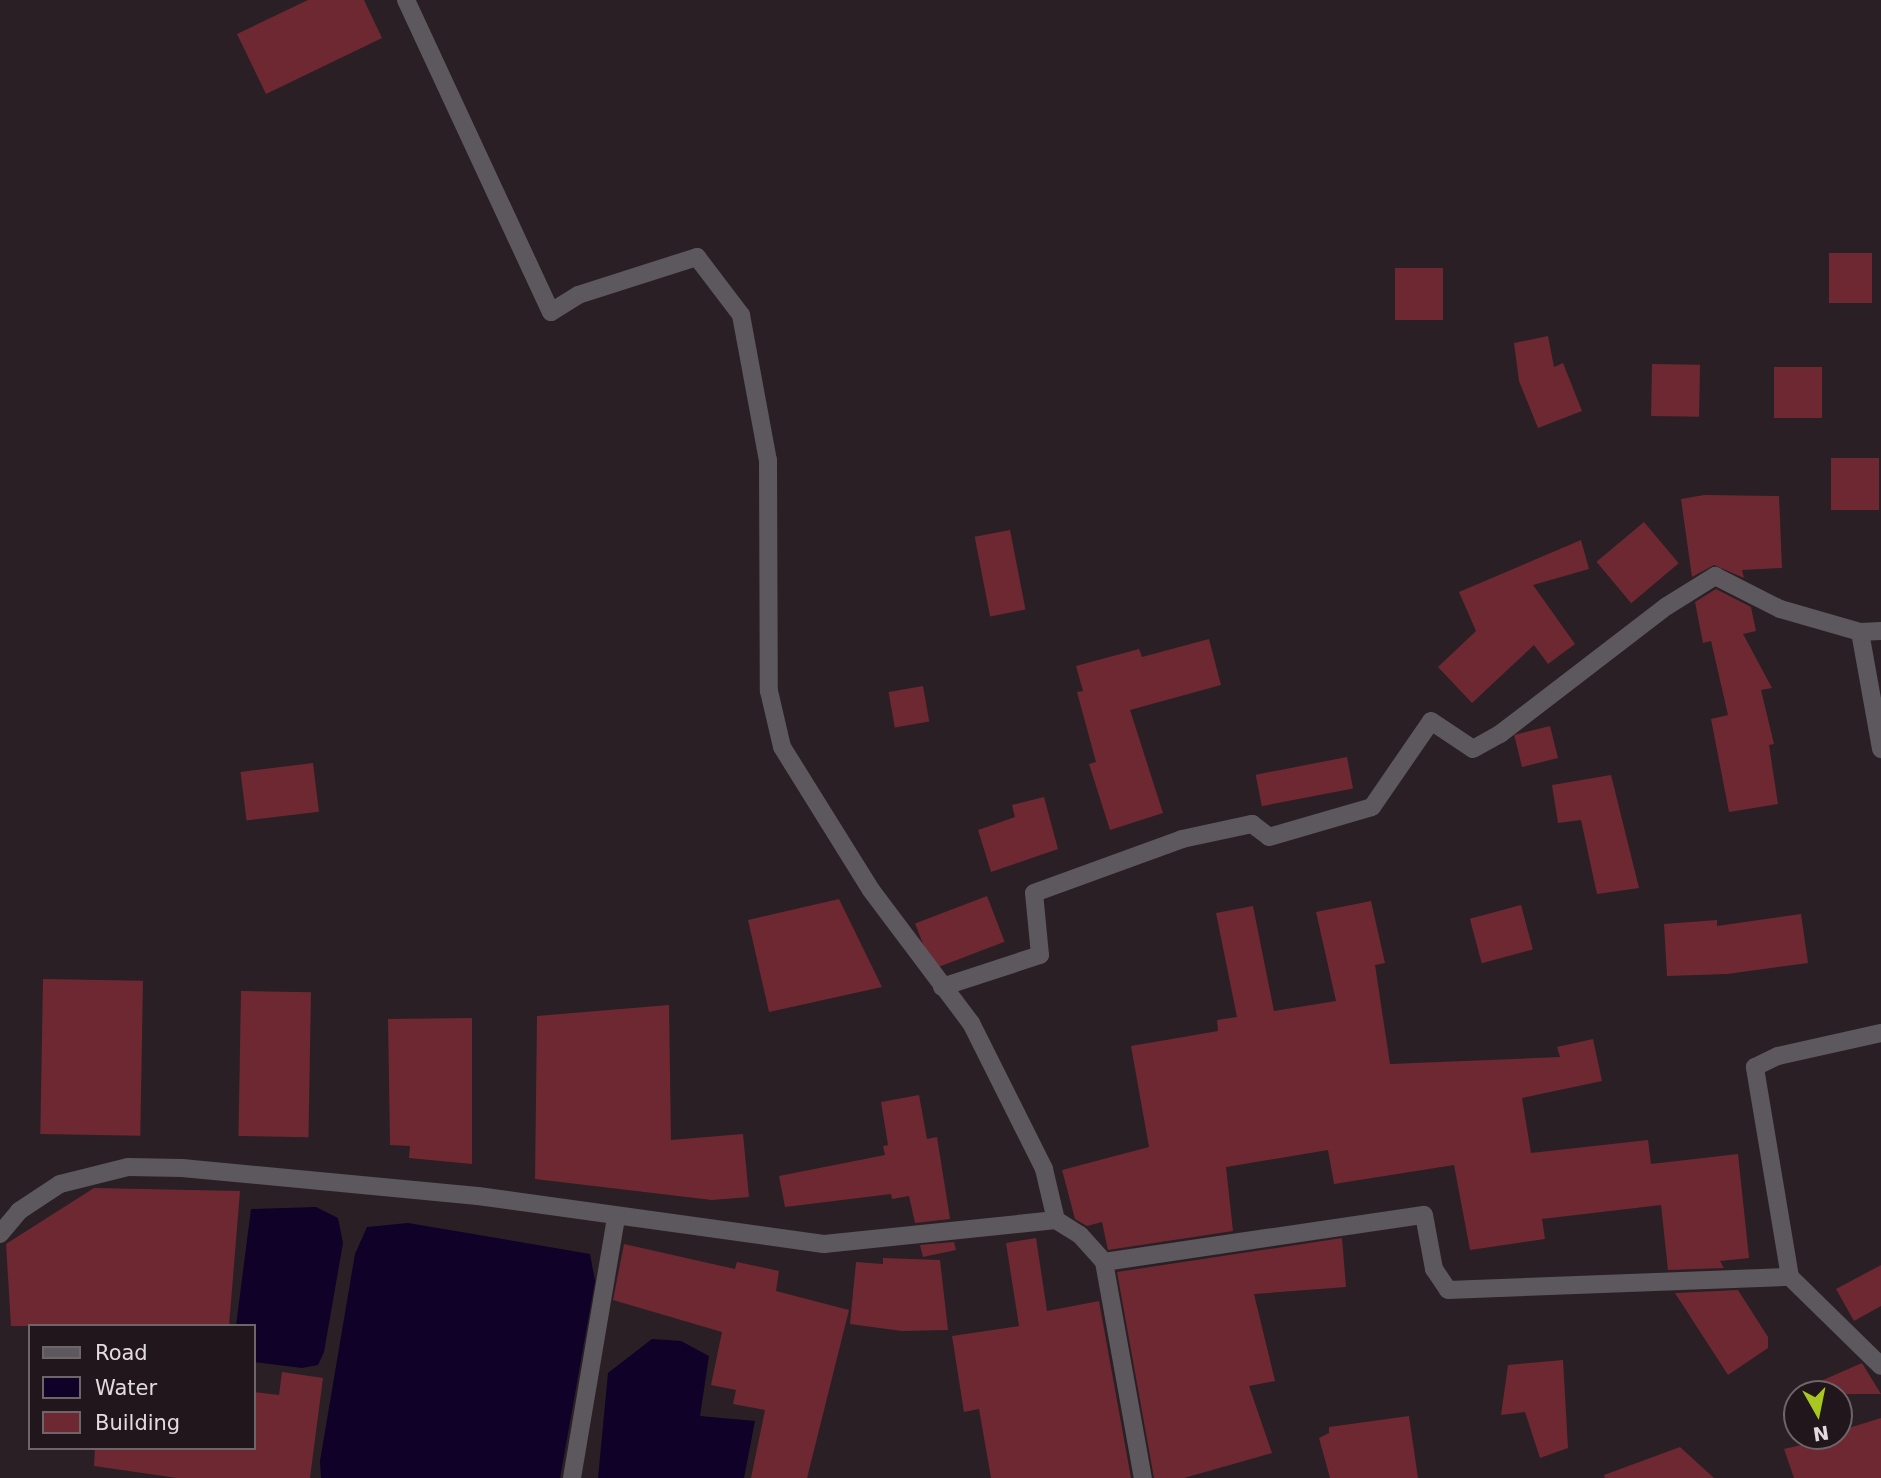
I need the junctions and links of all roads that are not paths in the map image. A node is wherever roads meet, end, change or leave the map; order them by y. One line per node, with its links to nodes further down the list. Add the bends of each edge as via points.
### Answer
1 (406, 0): 5 (street, via 551,312 578,295 697,257 741,315 768,460 769,691 782,747 871,890)
2 (1881, 631): 3 (street)
3 (1860, 632): 4 (street); 5 (street, via 1780,610 1715,576 1667,606 1500,734 1473,749 1431,721 1373,807 1269,837 1252,824 1182,839 1034,892 1040,955)
4 (1881, 749)
5 (942, 987): 8 (street, via 971,1023 1014,1107 1044,1169)
6 (1881, 1033): 11 (street, via 1778,1055 1755,1067)
7 (616, 1217): 8 (street, via 824,1244); 9 (street, via 465,1195 128,1167 60,1184 19,1211); 13 (street)
8 (1056, 1220): 10 (street, via 1080,1235)
9 (0, 1234)
10 (1104, 1262): 11 (street, via 1424,1215 1434,1269 1448,1290); 14 (street)
11 (1790, 1277): 12 (street)
12 (1881, 1366)
13 (572, 1478)
14 (1143, 1478)

